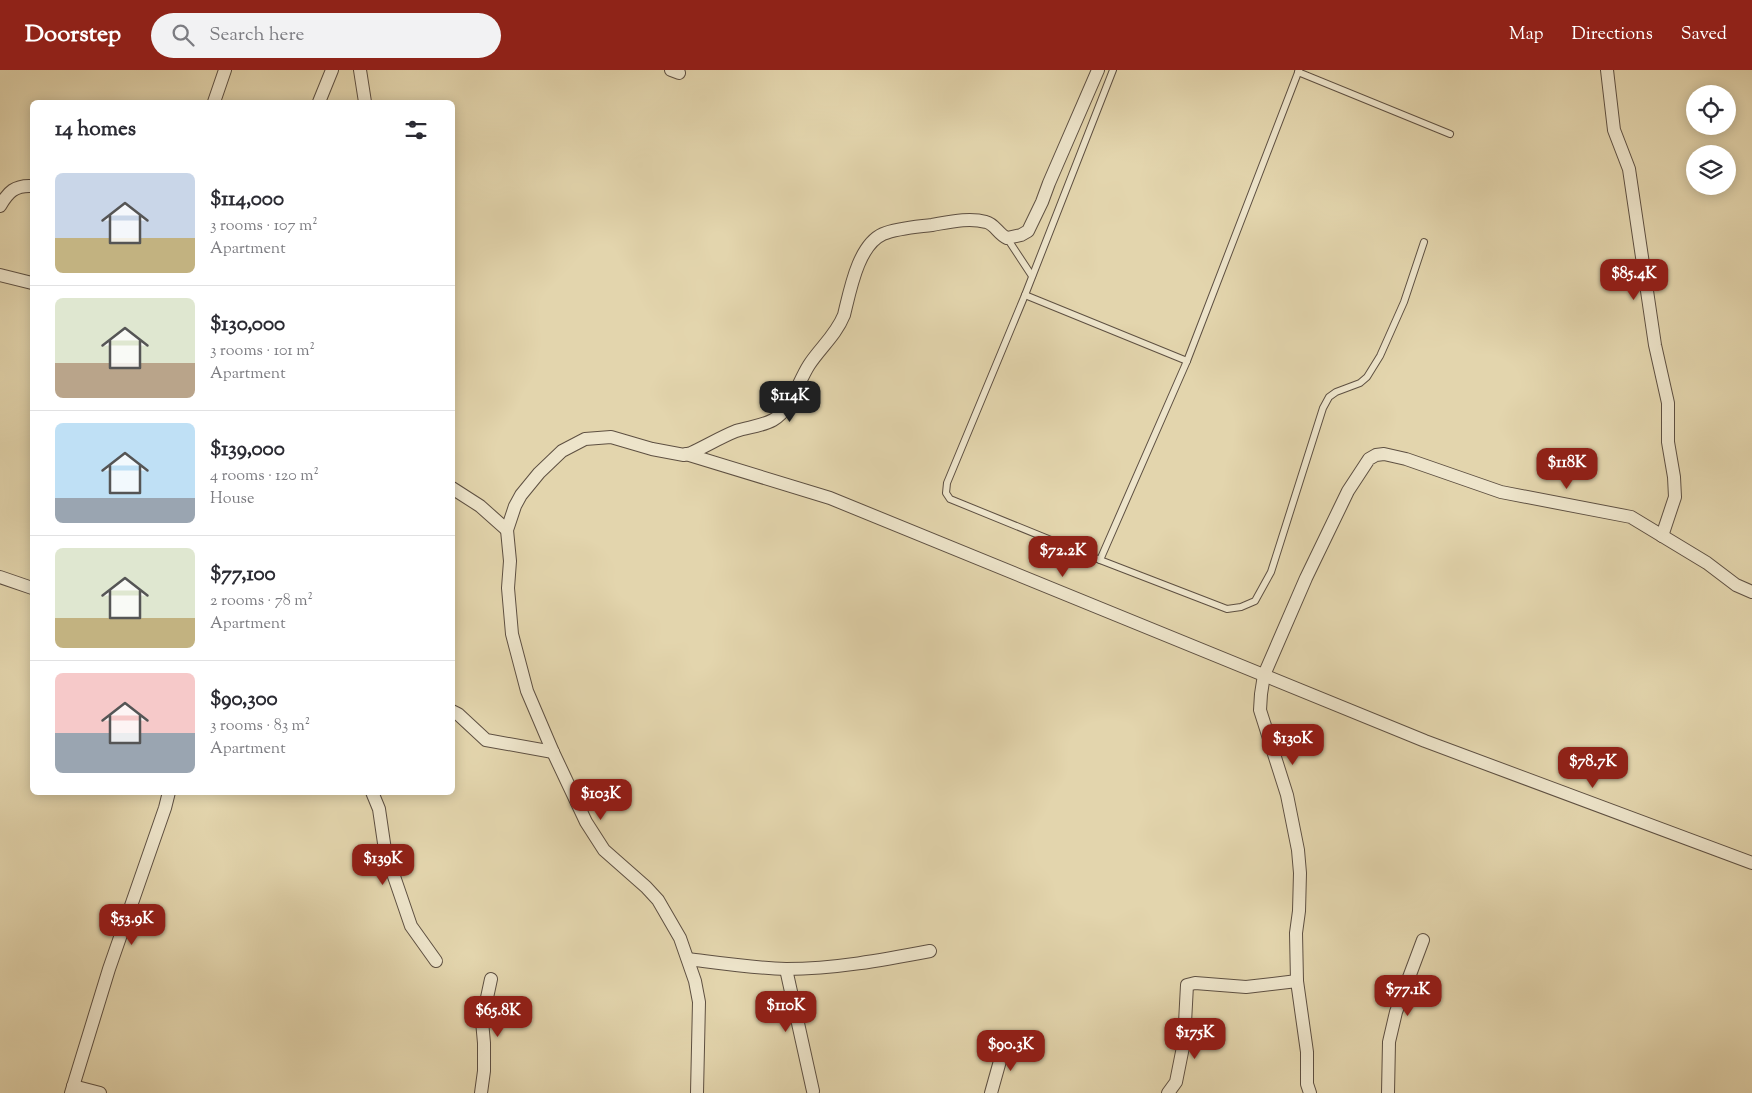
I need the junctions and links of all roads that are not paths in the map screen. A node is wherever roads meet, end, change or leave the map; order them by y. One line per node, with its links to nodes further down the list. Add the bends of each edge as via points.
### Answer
1 (225, 70): 8 (street)
2 (332, 70): 9 (street)
3 (360, 70): 10 (street)
4 (1098, 70): 14 (street, via 1028,231)
5 (1113, 70): 17 (lane)
6 (1607, 70): 24 (street, via 1614,130 1629,169 1655,345 1668,403 1668,442 1675,497)
7 (1298, 71): 11 (lane); 20 (lane)
8 (215, 100)
9 (320, 100)
10 (365, 100)
11 (1450, 134)
12 (30, 186): 13 (street, via 8,192)
13 (0, 206)
14 (1007, 238): 17 (lane); 21 (street, via 987,222 975,220 881,235 861,258 840,324 808,366 782,412 764,424 738,431)
15 (1424, 242): 25 (lane, via 1404,302 1376,363 1367,377 1336,392 1323,408 1271,572 1255,600 1227,609)
16 (0, 275): 18 (street)
17 (1032, 276): 19 (lane)
18 (30, 282)
19 (1025, 295): 20 (lane); 25 (lane, via 946,493 950,499)
20 (1187, 361): 25 (lane)
21 (686, 454): 23 (street, via 652,449 611,437 585,439 562,451 539,473 521,495); 29 (street, via 830,498)
22 (455, 490): 23 (street, via 480,506)
23 (507, 530): 31 (street, via 512,634 527,691)
24 (1662, 536): 28 (street, via 1736,585); 29 (street, via 1622,515 1501,492 1406,459 1376,455 1368,459 1348,491)
25 (1100, 560)
26 (0, 577): 27 (street)
27 (30, 587)
28 (1752, 592)
29 (1264, 675): 34 (street, via 1425,741); 41 (street, via 1260,710 1287,795 1298,850)
30 (455, 713): 31 (street, via 486,740)
31 (552, 752): 37 (street, via 586,822 604,850 658,900)
32 (168, 795): 43 (street)
33 (373, 795): 38 (street, via 379,809 385,850 412,926)
34 (1752, 863)
35 (1423, 940): 51 (street, via 1394,1019 1389,1042)
36 (930, 951): 39 (street, via 879,960)
37 (688, 959): 39 (street); 47 (street, via 699,1002)
38 (436, 961)
39 (786, 969): 44 (street)
40 (490, 979): 46 (street, via 482,1021 484,1071)
41 (1297, 981): 49 (street, via 1246,987 1187,984 1184,1042 1176,1082); 50 (street)
42 (1004, 1043): 48 (street)
43 (72, 1090): 45 (street)
44 (812, 1090)
45 (100, 1093)
46 (481, 1093)
47 (697, 1093)
48 (991, 1093)
49 (1168, 1093)
50 (1310, 1093)
51 (1388, 1093)

